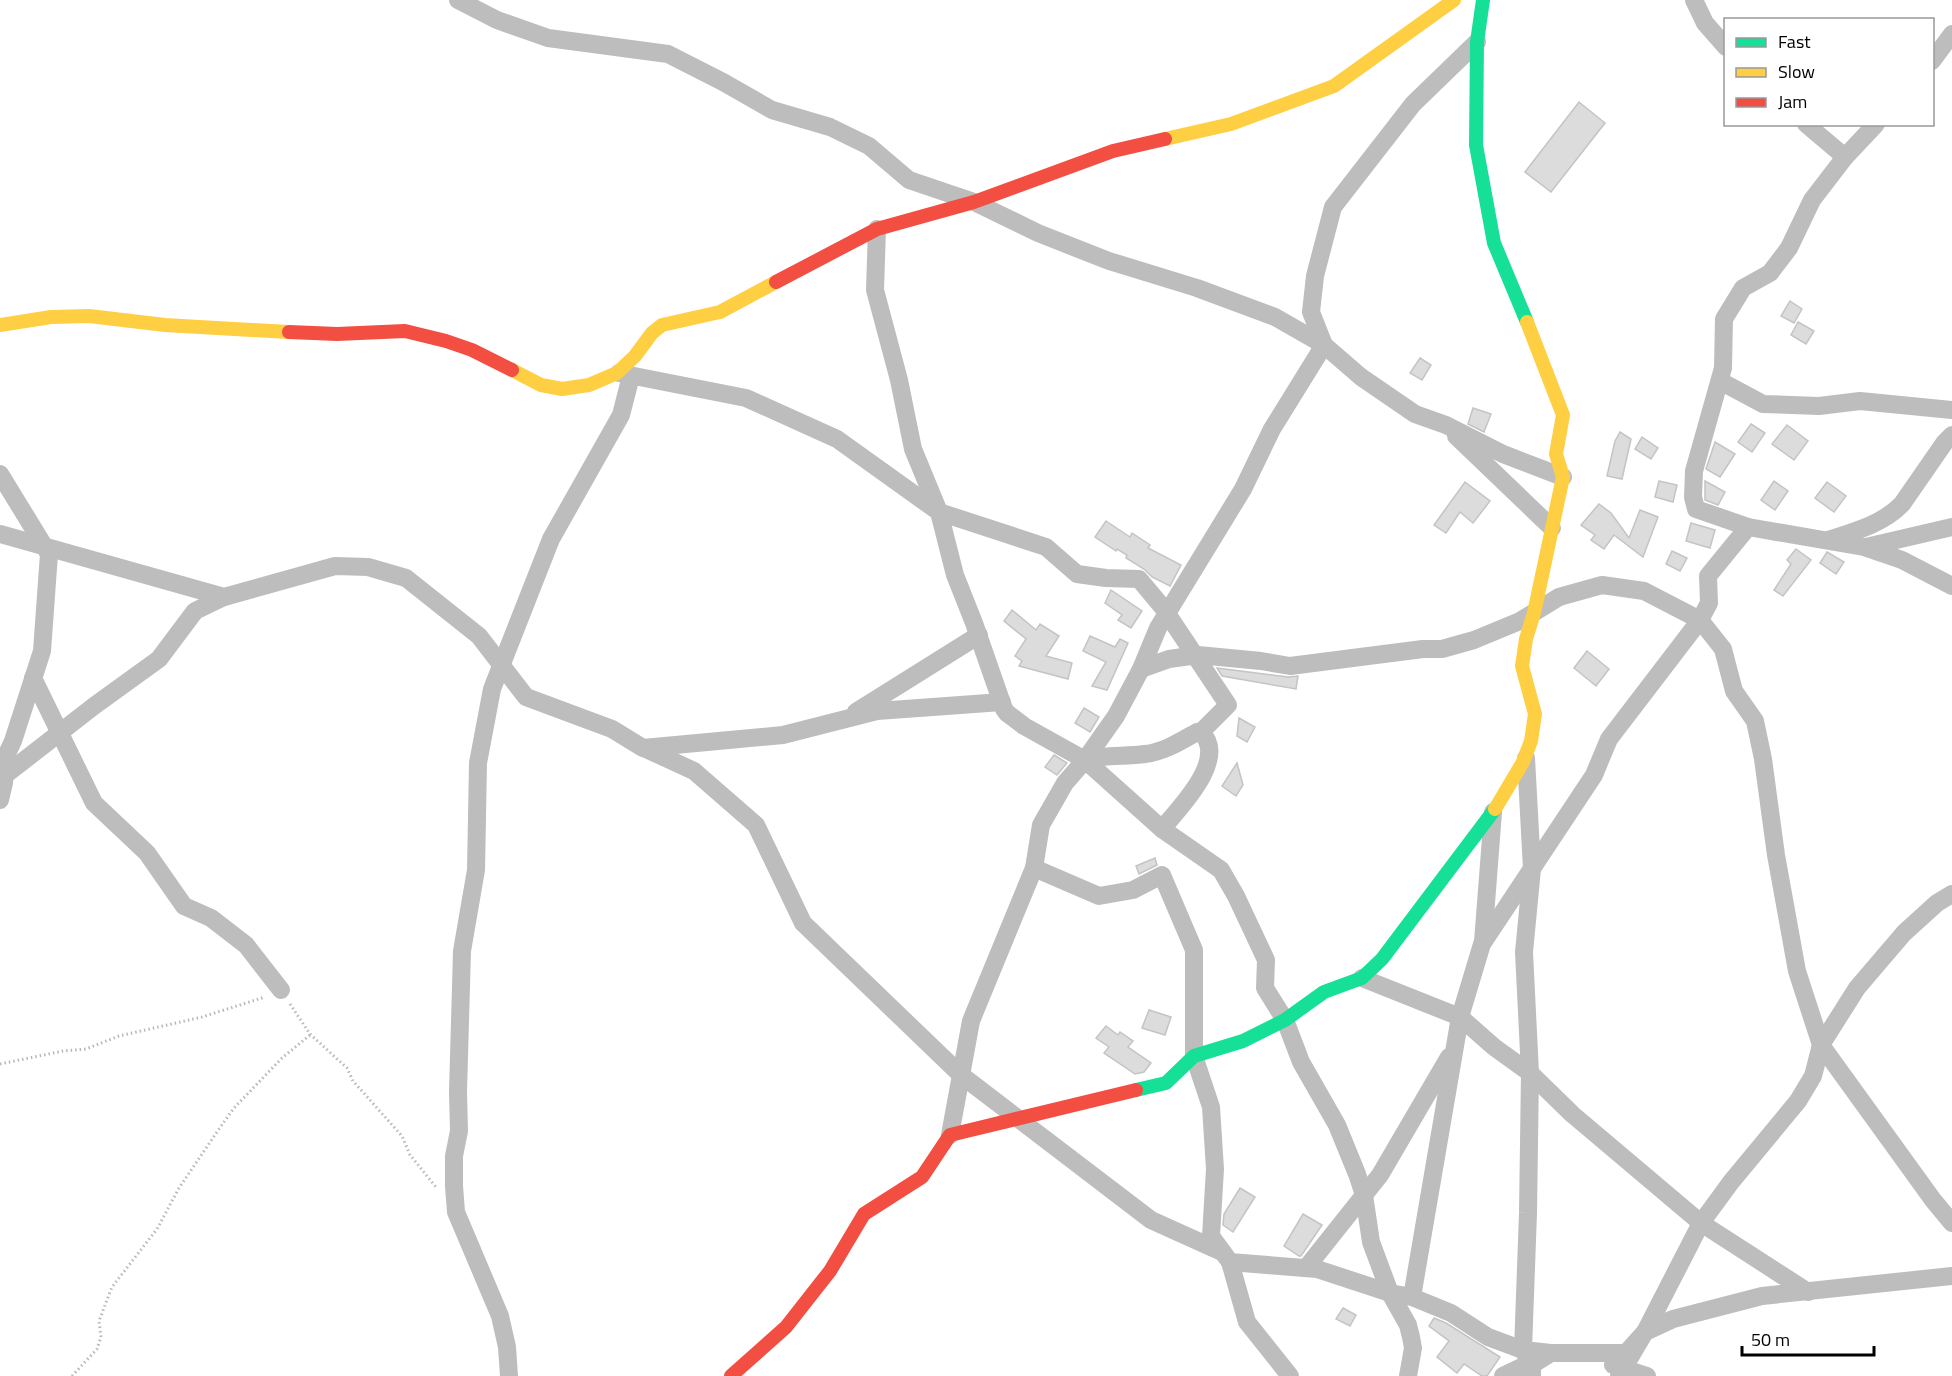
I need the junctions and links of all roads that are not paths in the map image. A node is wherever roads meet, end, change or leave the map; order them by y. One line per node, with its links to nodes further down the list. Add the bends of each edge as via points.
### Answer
1 (458, 0): 12 (street, via 497,20 548,38 668,54 772,110 830,127 868,146 909,180)
2 (1454, 0): 12 (street, via 1334,86 1231,124 1113,151)
3 (1483, 0): 6 (street)
4 (1694, 0): 7 (street, via 1705,23)
5 (1952, 34): 8 (street)
6 (1477, 42): 15 (street, via 1413,104 1333,207 1315,276 1311,312); 22 (street, via 1476,145 1494,243 1563,415 1556,454)
7 (1724, 46)
8 (1934, 58)
9 (1808, 126): 11 (street)
10 (1874, 126): 11 (street)
11 (1845, 157): 17 (street, via 1812,200 1789,248 1770,273 1743,288 1724,319)
12 (974, 202): 13 (street); 15 (street, via 1109,261 1275,316)
13 (877, 229): 16 (street, via 720,312 662,324); 23 (street, via 875,290 900,380 913,449)
14 (0, 324): 16 (street, via 89,316 165,325 337,334 405,331 472,350 541,385 562,389)
15 (1324, 345): 19 (street, via 1362,378 1415,414); 33 (street)
16 (624, 375): 23 (street, via 746,398 837,439); 38 (street, via 621,415 551,539)
17 (1720, 381): 18 (street, via 1763,404 1819,406 1860,401); 24 (street, via 1694,471 1693,497 1696,509)
18 (1952, 410)
19 (1446, 425): 22 (street, via 1503,454); 26 (street)
20 (1952, 435): 28 (street, via 1894,512 1857,531)
21 (0, 474): 29 (street)
22 (1563, 477): 26 (street)
23 (939, 512): 33 (street, via 1046,547 1077,574 1139,579); 36 (street, via 955,575)
24 (1748, 527): 28 (street); 35 (street, via 1708,576 1709,603)
25 (1952, 527): 30 (street)
26 (1552, 528): 34 (street)
27 (0, 534): 29 (street)
28 (1825, 541): 30 (street)
29 (43, 545): 32 (street); 40 (street, via 49,554 42,651)
30 (1864, 548): 31 (street, via 1902,560)
31 (1952, 586)
32 (224, 597): 38 (street, via 335,566 368,567 406,578 479,636); 43 (street, via 195,611 159,659)
33 (1167, 613): 37 (street); 39 (street)
34 (1534, 613): 35 (street, via 1559,597 1602,585 1644,591); 37 (street, via 1474,640 1439,649 1290,666); 46 (street, via 1522,666 1535,714)
35 (1700, 620): 53 (street, via 1608,739 1594,775); 61 (street, via 1723,649 1734,692 1755,721 1797,971)
36 (979, 634): 41 (street); 42 (street)
37 (1195, 656): 39 (street, via 1169,659); 44 (street, via 1228,705)
38 (501, 665): 45 (street, via 526,697 612,729); 80 (street, via 492,688 478,763 476,870 462,951 459,1131 454,1156 456,1212 500,1316)
39 (1141, 669): 47 (street, via 1116,716)
40 (33, 678): 43 (street); 48 (street, via 6,756)
41 (1002, 702): 42 (street, via 877,711); 47 (street, via 1006,713 1024,726)
42 (841, 720): 45 (street, via 783,735)
43 (60, 732): 48 (street); 57 (street, via 94,803 147,853 184,906 211,918 246,945)
44 (1201, 732): 47 (street, via 1147,754); 51 (street, via 1206,736 1208,766)
45 (643, 748): 64 (street, via 694,771 756,825 803,923)
46 (1526, 754): 50 (street); 53 (street)
47 (1085, 760): 51 (street); 52 (street, via 1065,783 1041,825)
48 (4, 776): 49 (street)
49 (0, 800)
50 (1493, 812): 55 (street); 56 (street, via 1382,959)
51 (1162, 829): 59 (street, via 1221,870 1266,960 1265,988)
52 (1034, 868): 62 (street, via 1099,896 1133,890 1162,875 1194,950); 64 (street, via 971,1021)
53 (1532, 869): 55 (street); 63 (street, via 1524,952)
54 (1952, 894): 61 (street, via 1904,933 1857,988)
55 (1482, 944): 58 (street)
56 (1362, 978): 58 (street); 59 (street, via 1324,992)
57 (281, 990)
58 (1461, 1017): 60 (street); 63 (street)
59 (1285, 1020): 62 (street, via 1243,1041); 67 (street, via 1301,1062 1337,1125)
60 (1455, 1045): 67 (street, via 1380,1175); 75 (street)
61 (1821, 1045): 68 (street, via 1813,1076 1798,1101); 69 (street)
62 (1194, 1056): 65 (street, via 1166,1083); 70 (street, via 1210,1107 1215,1169 1211,1236)
63 (1530, 1073): 68 (street, via 1572,1114); 78 (street)
64 (961, 1075): 65 (street); 66 (street)
65 (1017, 1118): 66 (street); 70 (street, via 1151,1220)
66 (950, 1135): 81 (street, via 922,1177 864,1214 830,1271 786,1327)
67 (1364, 1195): 71 (street); 74 (street, via 1371,1242)
68 (1701, 1222): 73 (street); 76 (street)
69 (1952, 1223)
70 (1227, 1257): 71 (street); 82 (street, via 1247,1322)
71 (1306, 1268): 74 (street)
72 (1952, 1276): 73 (street)
73 (1808, 1292): 76 (street, via 1762,1296 1673,1319)
74 (1390, 1293): 75 (street); 83 (street, via 1412,1337)
75 (1412, 1297): 78 (street, via 1451,1313)
76 (1645, 1332): 77 (street, via 1626,1353); 79 (street)
77 (1577, 1353): 78 (street, via 1551,1353); 79 (street)
78 (1529, 1363): 84 (street)
79 (1621, 1372): 85 (street)
80 (509, 1376)
81 (731, 1376)
82 (1290, 1376)
83 (1408, 1376)
84 (1503, 1376)
85 (1647, 1376)

